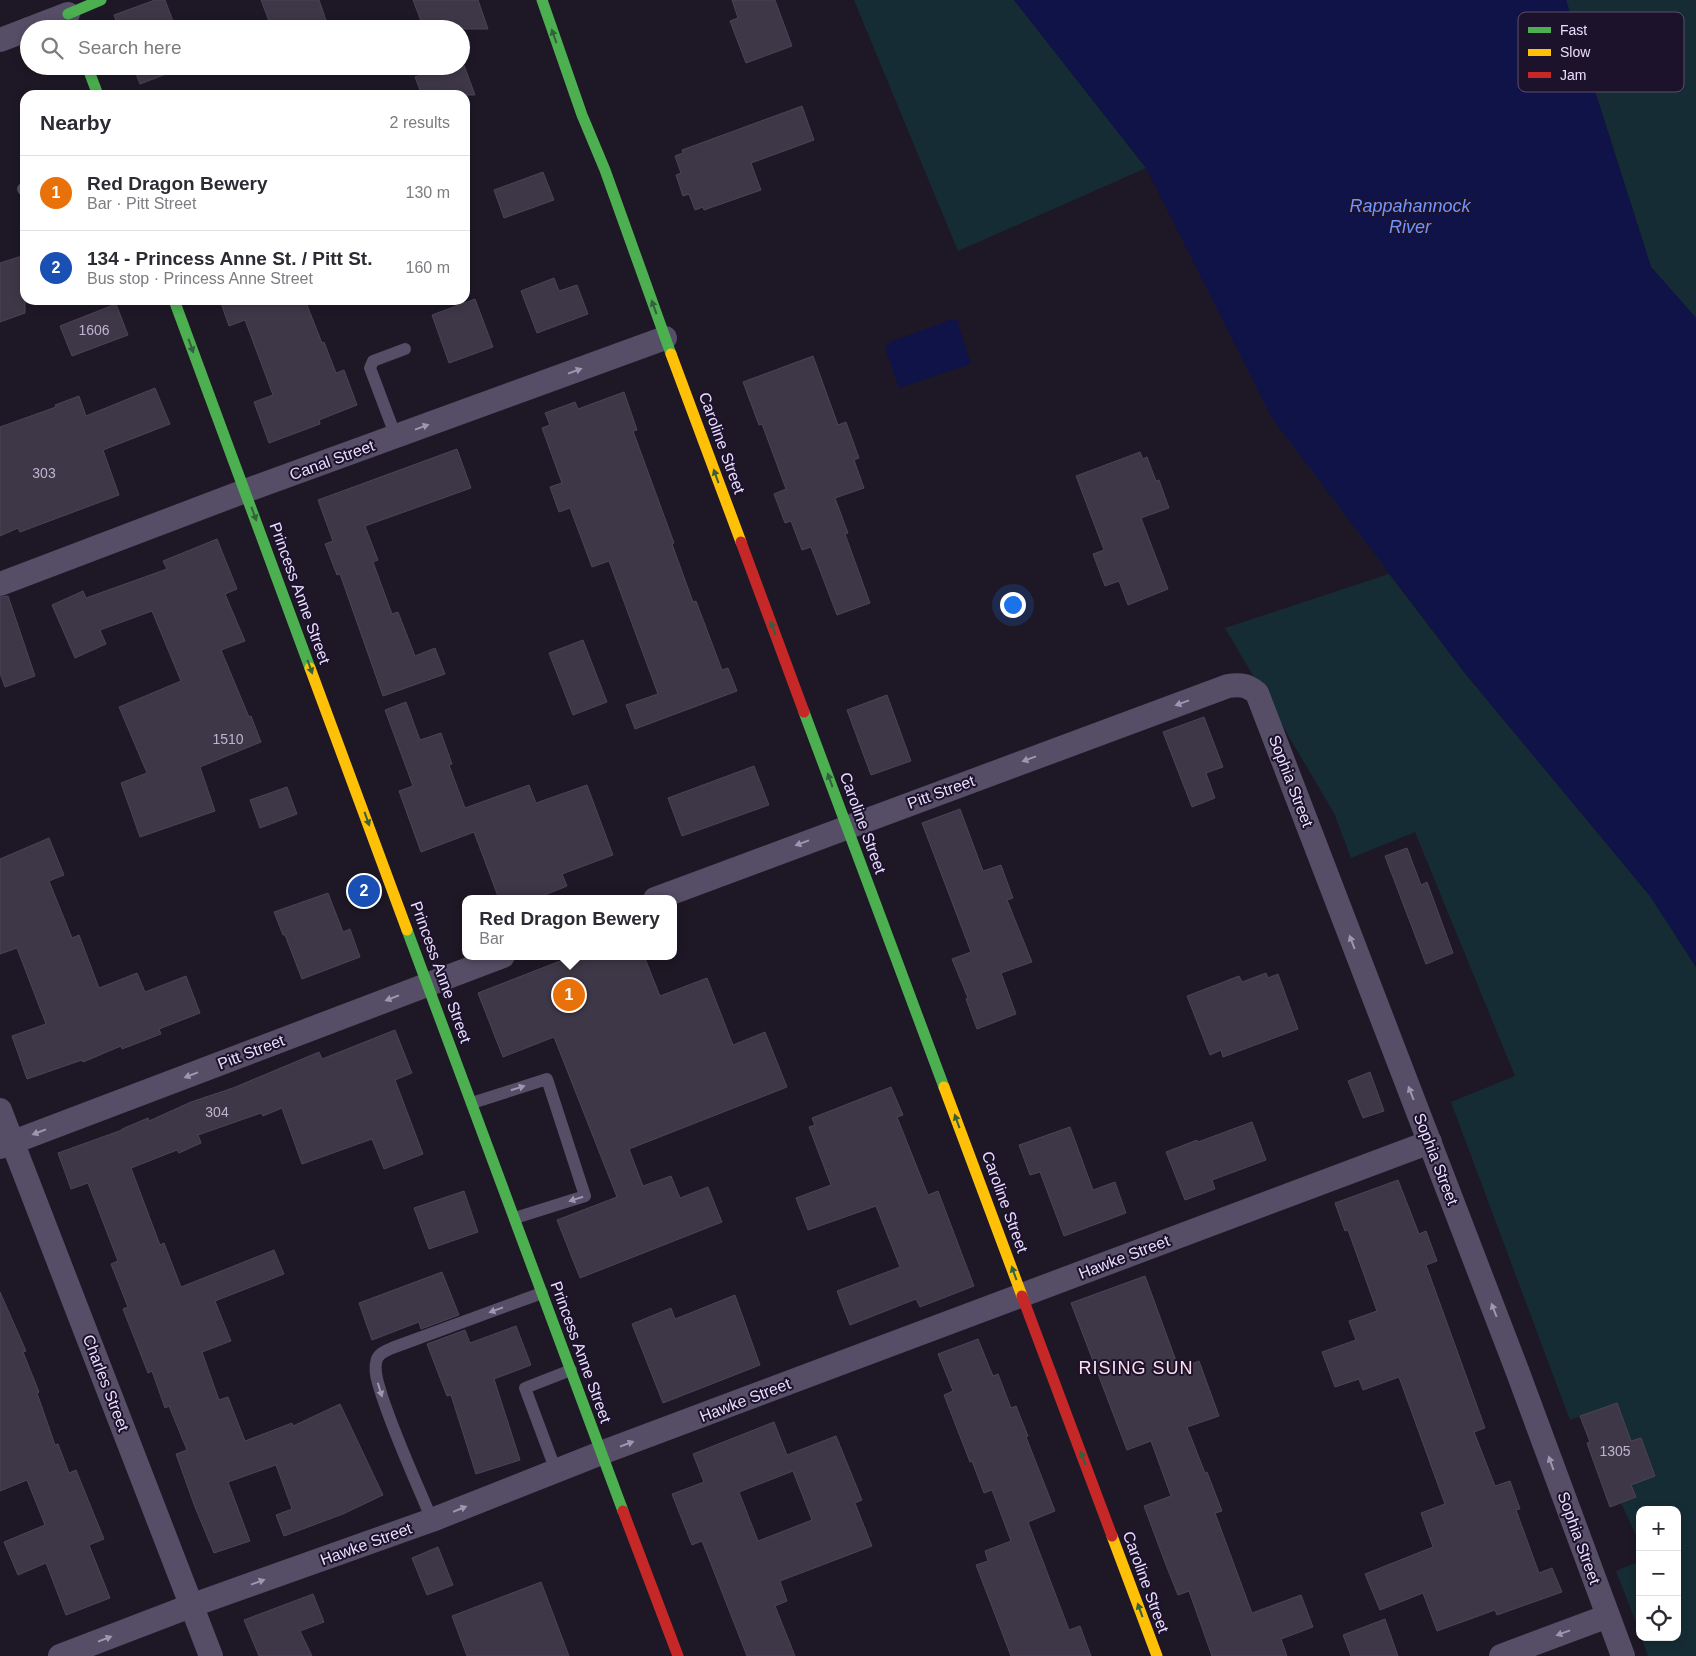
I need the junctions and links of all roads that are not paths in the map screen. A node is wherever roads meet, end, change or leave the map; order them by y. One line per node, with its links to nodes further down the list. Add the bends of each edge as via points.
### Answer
1 (101, 0): 3 (main road)
2 (542, 0): 10 (main road, Caroline Street, one-way to 2)
3 (67, 12): 4 (street)
4 (49, 20)
5 (20, 32): 6 (street)
6 (0, 40)
7 (90, 75): 8 (main road)
8 (96, 90)
9 (176, 305): 13 (main road, Princess Anne Street, one-way to 13)
10 (665, 338): 12 (street, Canal Street, one-way to 10); 16 (main road, Caroline Street, one-way to 10)
11 (405, 349): 12 (lane, via 373,361 370,368)
12 (396, 436): 13 (street, Canal Street)
13 (245, 491): 14 (street, Canal Street); 19 (main road, Princess Anne Street, one-way to 19)
14 (0, 584)
15 (1228, 686): 16 (street, Pitt Street, one-way to 16); 22 (street, Sophia Street, one-way to 15, via 1257,693 1249,686)
16 (847, 826): 17 (street, Pitt Street, one-way to 17); 26 (main road, Caroline Street, one-way to 16)
17 (666, 895)
18 (492, 960): 19 (street, Pitt Street)
19 (428, 984): 20 (main road, Princess Anne Street); 23 (street, Pitt Street, one-way to 23)
20 (472, 1103): 24 (main road, Princess Anne Street); 24 (lane, one-way to 24, via 547,1079 585,1196)
21 (0, 1110): 23 (street, Charles Street)
22 (1430, 1142): 26 (street, Hawke Street); 32 (street, Sophia Street, one-way to 22)
23 (6, 1145): 31 (street, Charles Street)
24 (515, 1218): 25 (main road, Princess Anne Street)
25 (542, 1293): 27 (main road, Princess Anne Street); 30 (lane, one-way to 30, via 392,1348 377,1357 377,1379 387,1410)
26 (1022, 1296): 28 (street, Hawke Street, one-way to 26); 36 (main road, Caroline Street, one-way to 26)
27 (571, 1370): 28 (main road, Princess Anne Street); 29 (lane, via 525,1388)
28 (601, 1453): 29 (street, Hawke Street); 35 (main road, Princess Anne Street)
29 (556, 1471): 30 (street, Hawke Street, one-way to 29)
30 (432, 1520): 31 (street, Hawke Street, one-way to 30)
31 (193, 1606): 33 (street, Hawke Street, one-way to 31); 34 (street, Charles Street)
32 (1608, 1616): 37 (street, one-way to 37); 38 (street, Sophia Street)
33 (60, 1656)
34 (211, 1656)
35 (678, 1656)
36 (1157, 1656)
37 (1501, 1656)
38 (1623, 1656)

